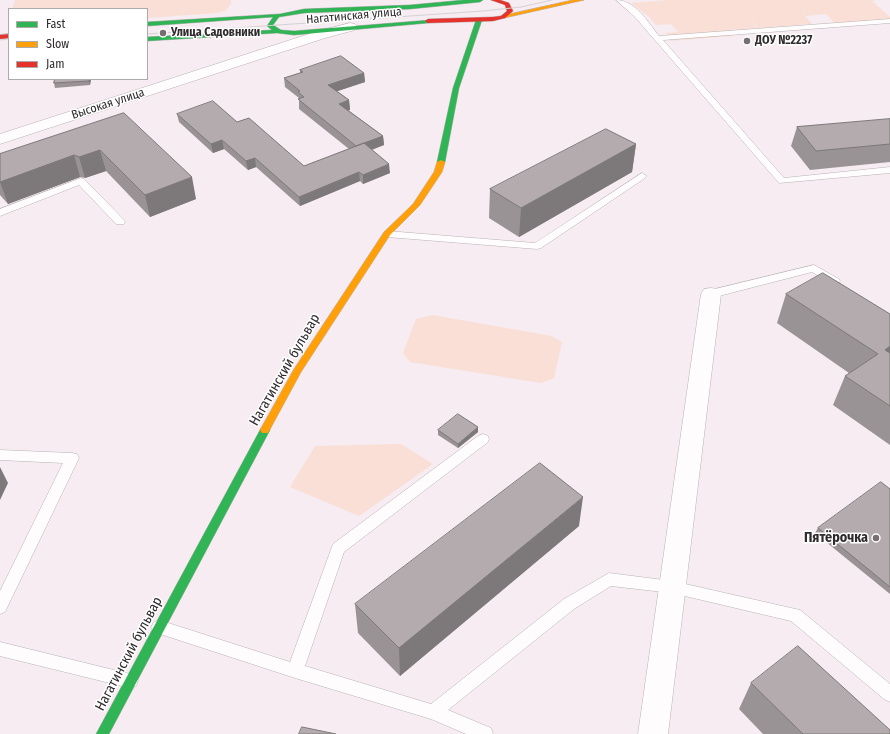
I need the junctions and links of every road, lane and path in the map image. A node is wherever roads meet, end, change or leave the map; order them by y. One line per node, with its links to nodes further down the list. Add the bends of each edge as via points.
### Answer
1 (477, 0): 8 (street, Нагатинская улица)
2 (495, 0): 3 (street); 11 (street, via 507,4 510,9)
3 (502, 0)
4 (581, 0): 11 (street, Нагатинская улица)
5 (620, 0): 17 (lane, via 638,14)
6 (305, 1): 9 (street, via 306,7)
7 (326, 1): 8 (street)
8 (387, 8): 9 (street, Нагатинская улица)
9 (292, 13): 10 (street, Нагатинская улица)
10 (279, 15): 14 (street, Нагатинская улица); 16 (street, via 271,21 270,26)
11 (504, 16): 12 (street, Нагатинская улица)
12 (479, 20): 15 (street, Нагатинская улица); 25 (street, Нагатинский бульвар, via 456,88 438,172 416,205)
13 (890, 21): 17 (lane)
14 (148, 24)
15 (350, 27): 16 (street, Нагатинская улица, via 313,32); 19 (street, Высокая улица)
16 (279, 32): 18 (street, Нагатинская улица); 19 (street, Высокая улица, via 284,35 280,41)
17 (657, 38): 21 (lane, via 782,181)
18 (148, 40)
19 (216, 70): 20 (street, Высокая улица)
20 (0, 139)
21 (890, 170)
22 (642, 176): 25 (lane, via 537,246)
23 (0, 213): 24 (lane, via 81,181)
24 (120, 222)
25 (387, 234): 32 (street, Нагатинский бульвар, via 298,371)
26 (846, 288): 27 (lane, via 814,268)
27 (711, 294): 30 (street)
28 (483, 439): 34 (lane, via 338,548)
29 (0, 455): 31 (lane, via 72,458)
30 (672, 587): 36 (lane, via 795,615); 37 (lane, via 609,579 569,604); 40 (street)
31 (0, 607)
32 (160, 626): 34 (lane); 35 (street, Нагатинский бульвар)
33 (0, 649): 35 (lane)
34 (295, 671): 37 (lane)
35 (130, 681): 38 (street, Нагатинский бульвар)
36 (890, 694)
37 (432, 712): 39 (lane)
38 (102, 734)
39 (485, 734)
40 (653, 734)

